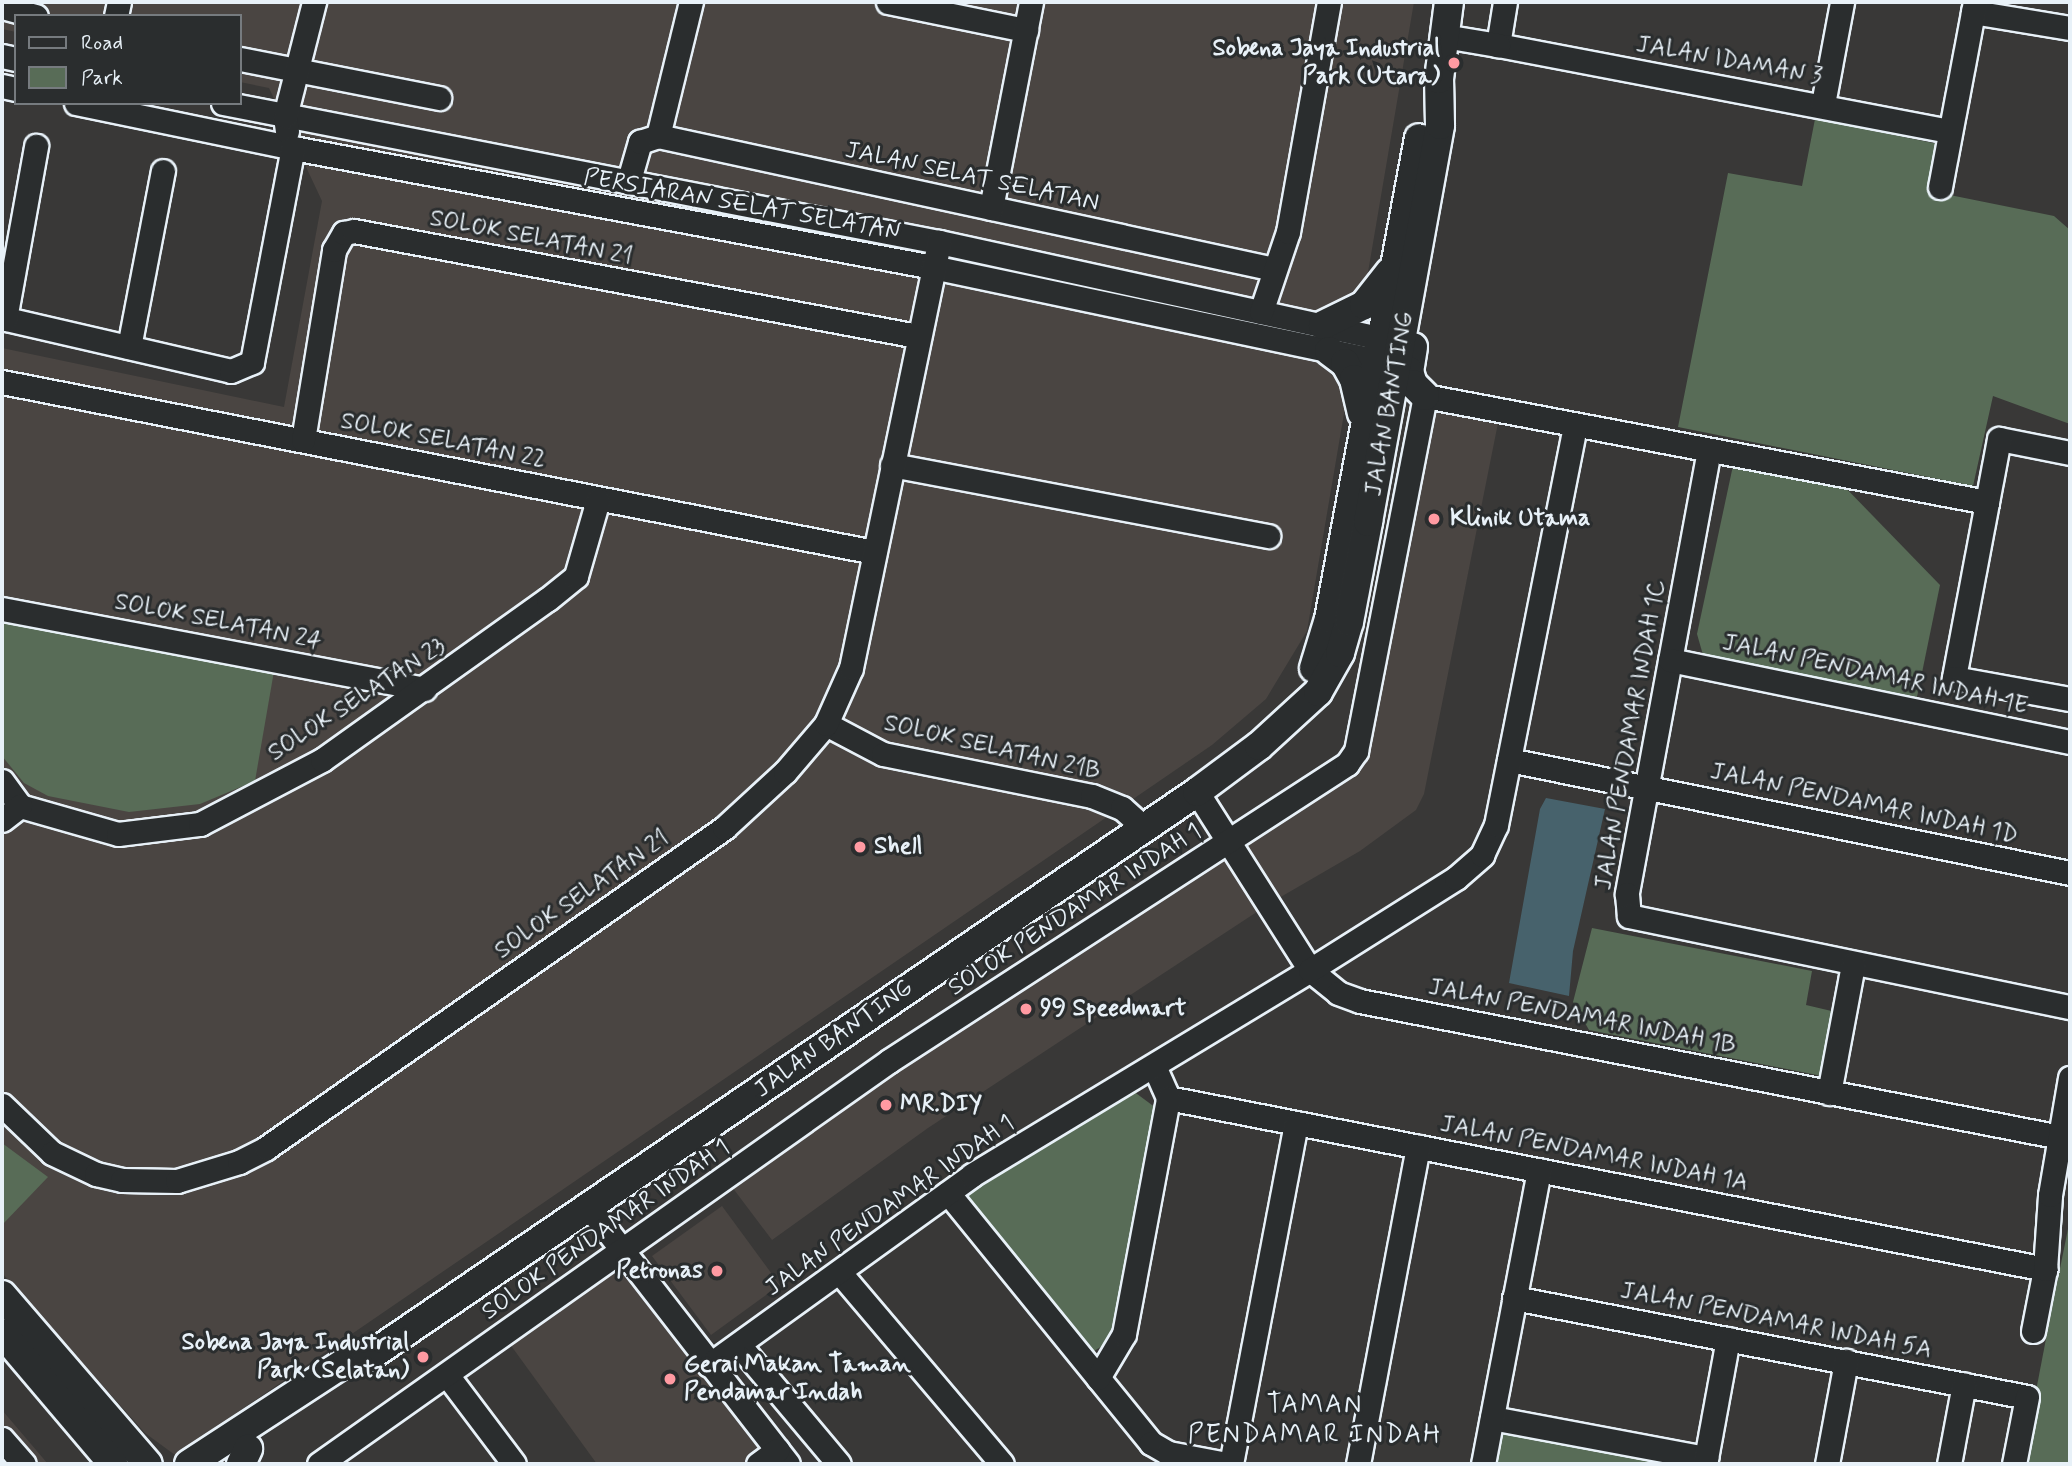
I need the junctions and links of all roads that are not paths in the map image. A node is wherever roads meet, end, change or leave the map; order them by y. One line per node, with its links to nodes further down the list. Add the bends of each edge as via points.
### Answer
1 (314, 2): 17 (street)
2 (691, 2): 24 (street)
3 (888, 2): 13 (street)
4 (1031, 2): 13 (street)
5 (1329, 2): 34 (street, via 1288,232)
6 (1449, 2): 14 (main road, JALAN BANTING)
7 (1505, 2): 15 (street)
8 (1842, 2): 19 (street)
9 (2, 7): 11 (street)
10 (1974, 7): 12 (street); 23 (street)
11 (28, 14)
12 (2070, 28)
13 (1026, 30): 31 (street)
14 (1444, 36): 15 (street, JALAN IDAMAN 3); 35 (main road, JALAN BANTING, via 1440,125)
15 (1498, 45): 19 (street, JALAN IDAMAN 3)
16 (242, 60): 17 (street)
17 (297, 71): 18 (street); 22 (street)
18 (439, 98)
19 (1823, 104): 23 (street, JALAN IDAMAN 3)
20 (89, 105): 26 (street, PERSIARAN SELAT SELATAN)
21 (233, 105): 22 (street, PERSIARAN SELAT SELATAN)
22 (285, 116): 27 (street, via 285,128 294,138 339,147); 29 (street, PERSIARAN SELAT SELATAN)
23 (1950, 131): 30 (street)
24 (658, 136): 29 (street, via 640,142); 31 (street, JALAN SELAT SELATAN)
25 (36, 146): 37 (street)
26 (293, 148): 27 (street, PERSIARAN SELAT SELATAN); 40 (street, via 252,362 231,371)
27 (357, 160): 33 (street, PERSIARAN SELAT SELATAN)
28 (163, 171): 40 (street)
29 (629, 180): 32 (street, PERSIARAN SELAT SELATAN)
30 (1940, 187)
31 (991, 208): 34 (street, JALAN SELAT SELATAN)
32 (939, 242): 33 (street, SOLOK SELATAN 21); 36 (street, PERSIARAN SELAT SELATAN)
33 (933, 267): 38 (street, SOLOK SELATAN 21); 39 (street, PERSIARAN SELAT SELATAN)
34 (1274, 270): 36 (street)
35 (1403, 270): 39 (main road); 41 (main road, JALAN BANTING); 43 (main road, via 1418,315 1409,371 1413,384)
36 (1261, 312): 39 (street, PERSIARAN SELAT SELATAN)
37 (4, 319): 40 (street)
38 (917, 336): 46 (street, SOLOK SELATAN 21, via 354,231 344,233 334,250); 49 (street, SOLOK SELATAN 21)
39 (1326, 338): 41 (street, PERSIARAN SELAT SELATAN); 45 (main road, via 1354,379)
40 (129, 348)
41 (1388, 352): 45 (main road, JALAN BANTING); 58 (main road, JALAN BANTING, via 1349,622 1331,671 1318,692)
42 (2, 382): 46 (street, SOLOK SELATAN 22)
43 (1425, 396): 44 (street); 68 (street, SOLOK PENDAMAR INDAH 1, via 1356,751 1347,764)
44 (1575, 427): 47 (street); 61 (street, JALAN PENDAMAR INDAH 1)
45 (1364, 434): 58 (main road, JALAN BANTING, via 1324,638)
46 (303, 440): 50 (street, SOLOK SELATAN 22)
47 (1709, 450): 51 (street); 55 (street, JALAN PENDAMAR INDAH 1C)
48 (2070, 453): 51 (street, via 1999,439)
49 (892, 465): 52 (street); 53 (street, SOLOK SELATAN 21)
50 (598, 500): 53 (street, SOLOK SELATAN 22); 56 (street, SOLOK SELATAN 23, via 576,576)
51 (1987, 502): 57 (street, via 1954,678)
52 (1268, 536)
53 (874, 552): 59 (street, SOLOK SELATAN 21, via 851,668)
54 (2, 609): 56 (street, SOLOK SELATAN 24)
55 (1670, 660): 60 (street, JALAN PENDAMAR INDAH 1E); 63 (street, JALAN PENDAMAR INDAH 1C)
56 (425, 689): 65 (street, SOLOK SELATAN 23, via 322,760 200,824 118,834)
57 (2070, 699)
58 (1294, 712): 64 (main road, JALAN BANTING, via 1259,746)
59 (826, 724): 67 (street, SOLOK SELATAN 21B, via 883,754 1092,796 1122,808); 77 (street, SOLOK SELATAN 21, via 785,772 724,828 267,1148 239,1162 177,1181 122,1180 96,1174 52,1153)
60 (2070, 742)
61 (1509, 760): 63 (street, JALAN PENDAMAR INDAH 1D); 71 (street, JALAN PENDAMAR INDAH 1, via 1496,825 1482,855 1456,878)
62 (2, 781): 65 (street)
63 (1647, 786): 69 (street, JALAN PENDAMAR INDAH 1D); 70 (street, JALAN PENDAMAR INDAH 1C, via 1627,894 1629,916)
64 (1197, 792): 67 (main road, JALAN BANTING); 68 (street, JALAN PENDAMAR INDAH 1B)
65 (20, 806): 66 (street)
66 (2, 820)
67 (1143, 827): 83 (main road, JALAN BANTING)
68 (1228, 842): 71 (street, JALAN PENDAMAR INDAH 1B); 84 (street, SOLOK PENDAMAR INDAH 1, via 889,1061)
69 (2070, 873)
70 (1853, 965): 72 (street, JALAN PENDAMAR INDAH 1C); 75 (street)
71 (1310, 970): 73 (street, JALAN PENDAMAR INDAH 1); 75 (street, JALAN PENDAMAR INDAH 1B, via 1338,993 1360,1001)
72 (2070, 1007)
73 (1154, 1066): 76 (street); 82 (street, JALAN PENDAMAR INDAH 1, via 1094,1098)
74 (2070, 1078): 79 (street)
75 (1829, 1093): 79 (street, JALAN PENDAMAR INDAH 1B)
76 (1168, 1098): 78 (street, JALAN PENDAMAR INDAH 1A); 97 (street, via 1124,1334)
77 (2, 1105)
78 (1296, 1123): 80 (street, JALAN PENDAMAR INDAH 1A); 116 (street)
79 (2060, 1137): 85 (street)
80 (1418, 1147): 81 (street, JALAN PENDAMAR INDAH 1A); 117 (street)
81 (1539, 1170): 85 (street, JALAN PENDAMAR INDAH 1A); 88 (street)
82 (948, 1193): 86 (street, JALAN PENDAMAR INDAH 1); 97 (street)
83 (588, 1206): 84 (street); 93 (main road, JALAN BANTING)
84 (619, 1252): 95 (street); 96 (street, SOLOK PENDAMAR INDAH 1)
85 (2045, 1269): 89 (street)
86 (841, 1273): 92 (street, JALAN PENDAMAR INDAH 1); 115 (street)
87 (2, 1295): 108 (main road)
88 (1514, 1298): 91 (street, JALAN PENDAMAR INDAH 5A); 99 (street)
89 (2033, 1331)
90 (2, 1333): 100 (main road)
91 (1728, 1339): 94 (street, JALAN PENDAMAR INDAH 5A); 104 (street)
92 (739, 1345): 95 (street, JALAN PENDAMAR INDAH 1); 114 (street)
93 (367, 1358): 102 (main road, JALAN BANTING, via 359,1377); 109 (main road, JALAN BANTING, via 347,1361)
94 (1846, 1361): 98 (street, JALAN PENDAMAR INDAH 5A); 119 (street)
95 (709, 1365): 103 (street)
96 (447, 1375): 111 (street, SOLOK PENDAMAR INDAH 1); 112 (street)
97 (1098, 1378): 116 (street, via 1151,1443 1168,1453)
98 (1965, 1384): 120 (street); 121 (street, JALAN PENDAMAR INDAH 5A, via 2027,1397)
99 (1492, 1418): 104 (street); 118 (street)
100 (89, 1434): 106 (main road); 107 (main road)
101 (2, 1439): 105 (street)
102 (244, 1457): 110 (main road, JALAN BANTING)
103 (782, 1457): 113 (street)
104 (1705, 1461)
105 (24, 1464)
106 (95, 1464)
107 (113, 1464)
108 (148, 1464)
109 (189, 1464)
110 (224, 1464)
111 (319, 1464)
112 (514, 1464)
113 (758, 1464)
114 (839, 1464)
115 (1002, 1464)
116 (1228, 1464)
117 (1357, 1464)
118 (1483, 1464)
119 (1827, 1464)
120 (1949, 1464)
121 (2014, 1464)

